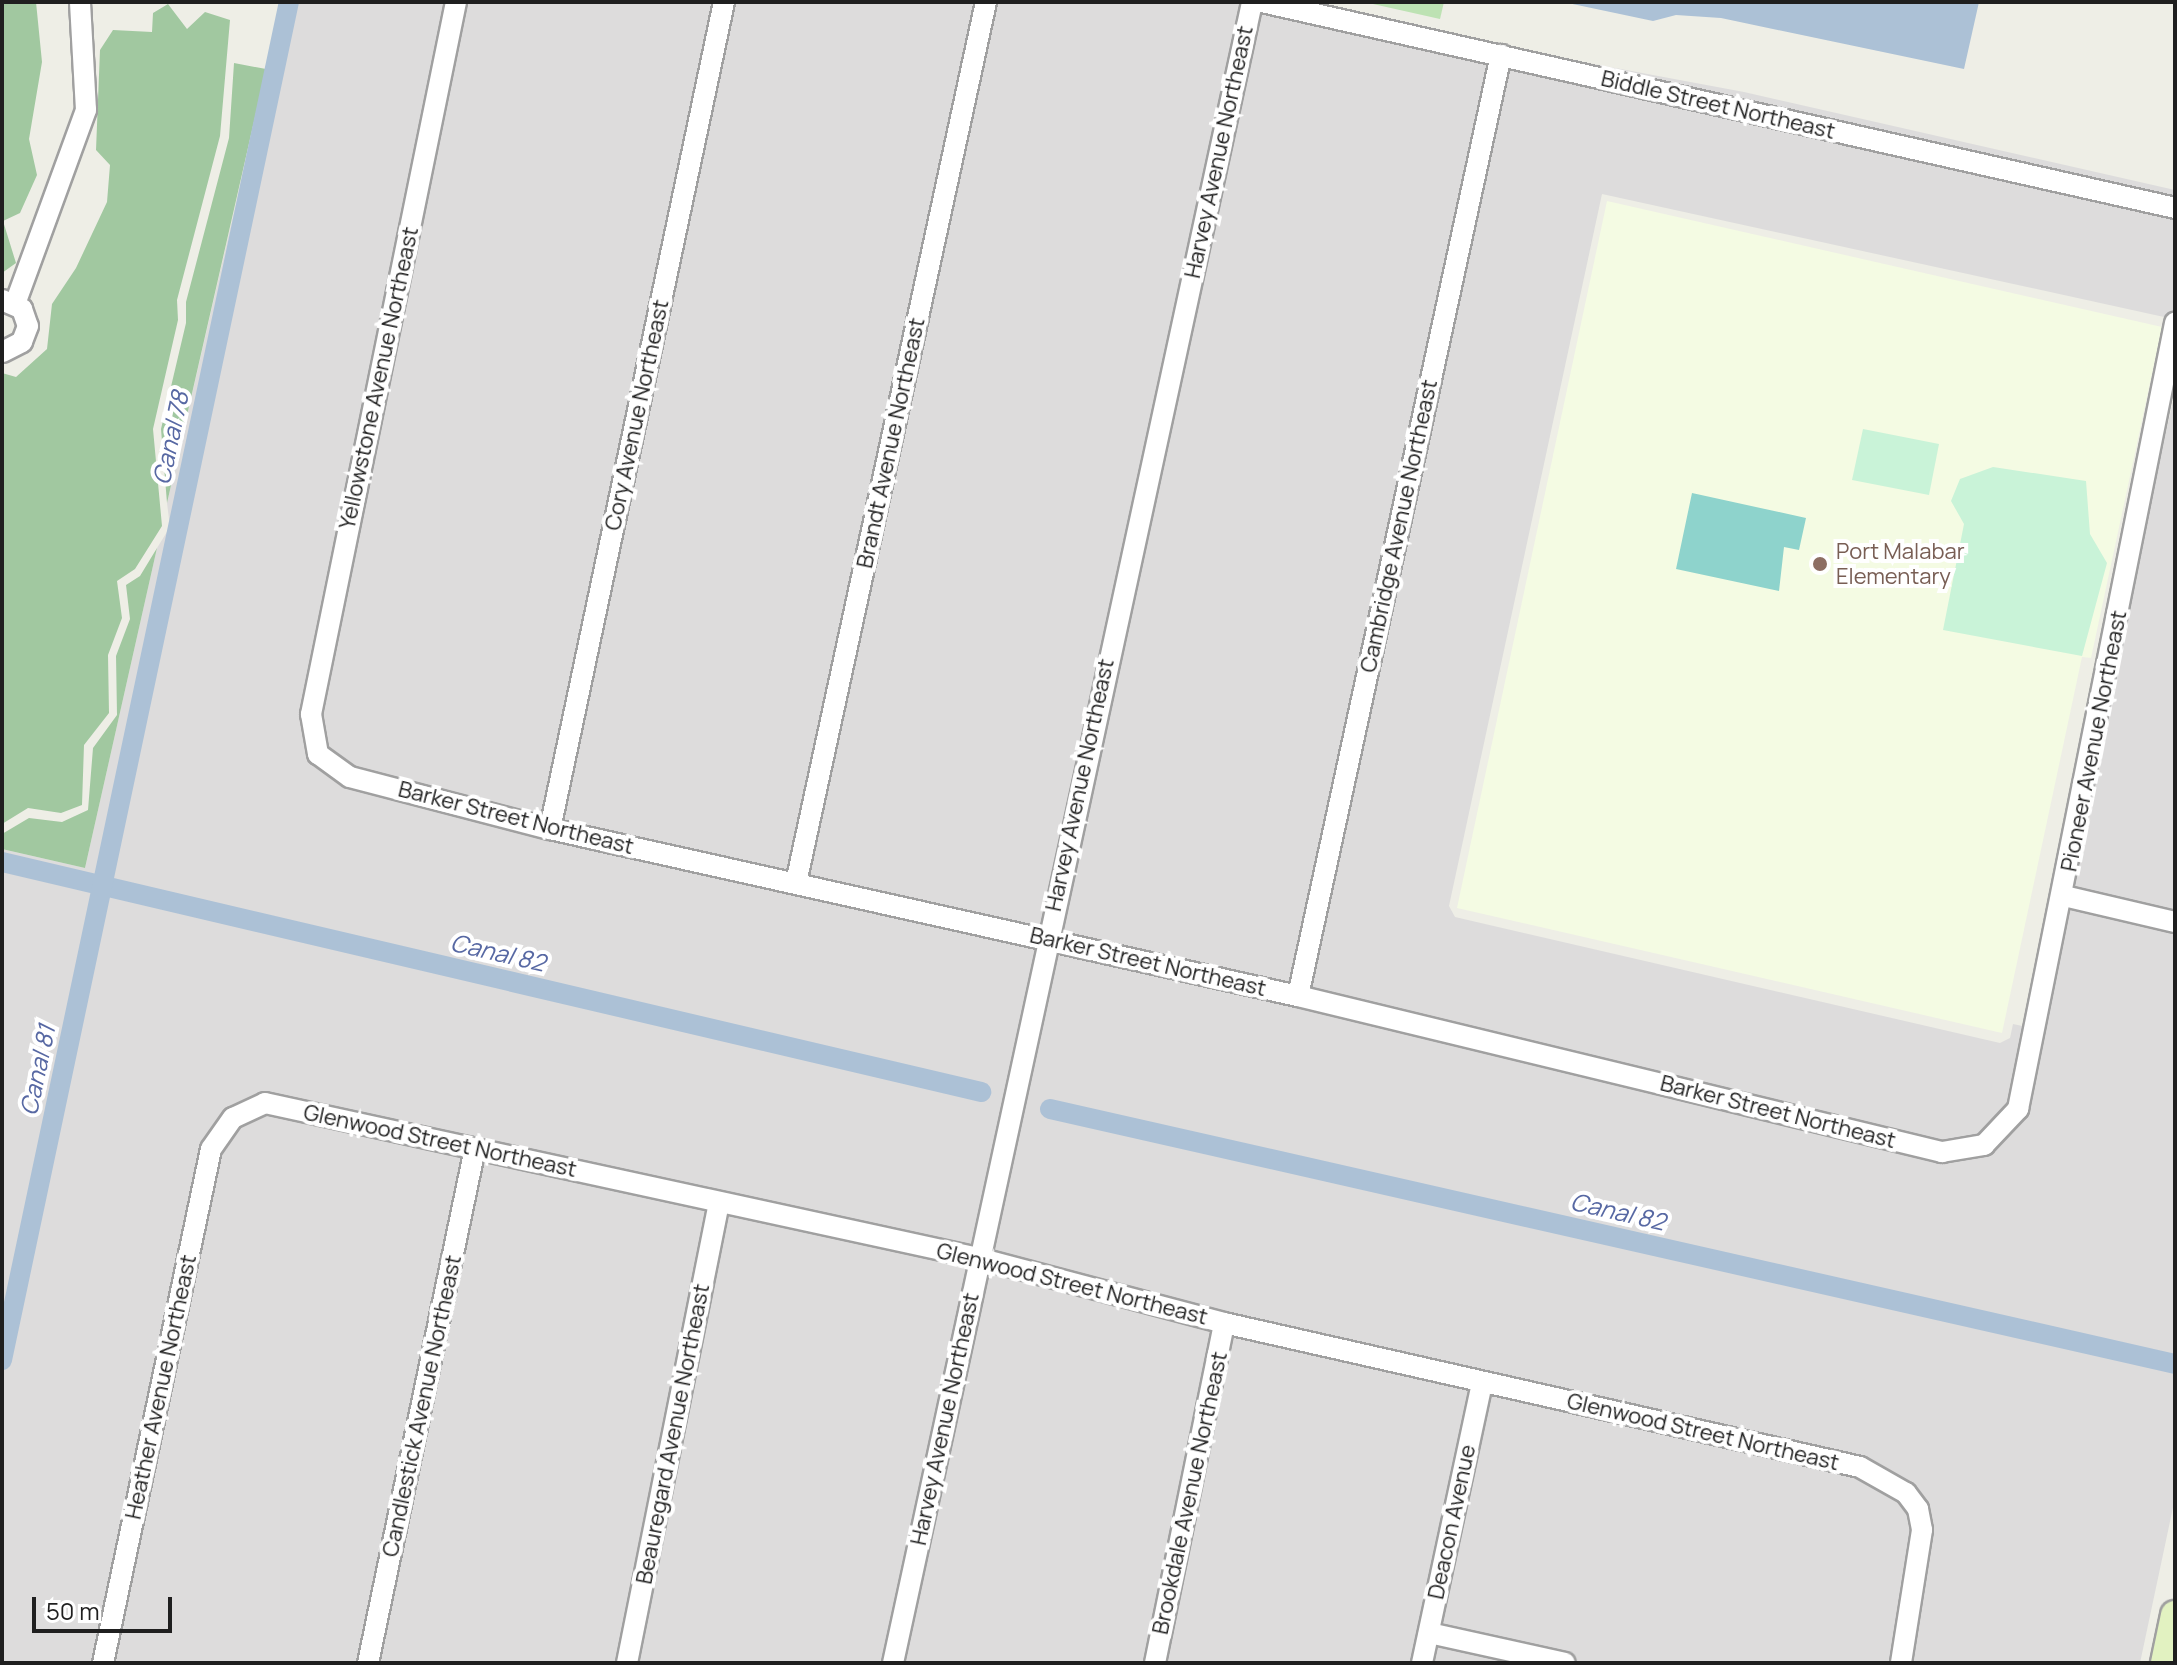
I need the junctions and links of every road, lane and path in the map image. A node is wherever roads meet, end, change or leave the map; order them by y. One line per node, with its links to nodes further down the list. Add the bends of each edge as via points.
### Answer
1 (80, 2): 9 (street, via 86,110)
2 (456, 2): 12 (street, Yellowstone Avenue Northeast, via 311,714)
3 (724, 2): 13 (street, Cory Avenue Northeast)
4 (986, 2): 14 (street, Brandt Avenue Northeast)
5 (1252, 2): 17 (street, Harvey Avenue Northeast)
6 (1262, 2): 7 (street, Biddle Street Northeast)
7 (1501, 55): 8 (street, Biddle Street Northeast); 18 (street, Cambridge Avenue Northeast)
8 (2175, 208)
9 (9, 302): 11 (street, via 26,317 26,334 15,348)
10 (2175, 323): 15 (street, Pioneer Avenue Northeast)
11 (2, 352)
12 (318, 754): 13 (street, Barker Street Northeast, via 350,777)
13 (550, 829): 14 (street, Barker Street Northeast)
14 (796, 883): 17 (street, Barker Street Northeast)
15 (2064, 896): 16 (street); 20 (street, Pioneer Avenue Northeast, via 2018,1109)
16 (2175, 922)
17 (1046, 939): 18 (street, Barker Street Northeast); 23 (street, Harvey Avenue Northeast)
18 (1298, 996): 20 (street, Barker Street Northeast, via 1942,1152)
19 (233, 1118): 21 (street, Glenwood Street Northeast, via 265,1103); 28 (street, Heather Avenue Northeast, via 211,1149)
20 (1984, 1145)
21 (475, 1148): 22 (street, Glenwood Street Northeast); 29 (street, Candlestick Avenue Northeast)
22 (719, 1204): 23 (street, Glenwood Street Northeast); 30 (street, Beauregard Avenue Northeast)
23 (978, 1258): 24 (street, Glenwood Street Northeast); 31 (street, Harvey Avenue Northeast)
24 (1224, 1323): 25 (street, Glenwood Street Northeast); 32 (street, Brookdale Avenue Northeast)
25 (1482, 1382): 27 (street, Deacon Avenue); 35 (street, Glenwood Street Northeast, via 1860,1467 1906,1493 1918,1509 1921,1555)
26 (2175, 1615): 36 (main road)
27 (1429, 1633): 33 (street, Deacon Avenue); 34 (street)
28 (103, 1663)
29 (368, 1663)
30 (627, 1663)
31 (893, 1663)
32 (1155, 1663)
33 (1422, 1663)
34 (1565, 1663)
35 (1901, 1663)
36 (2165, 1663)

